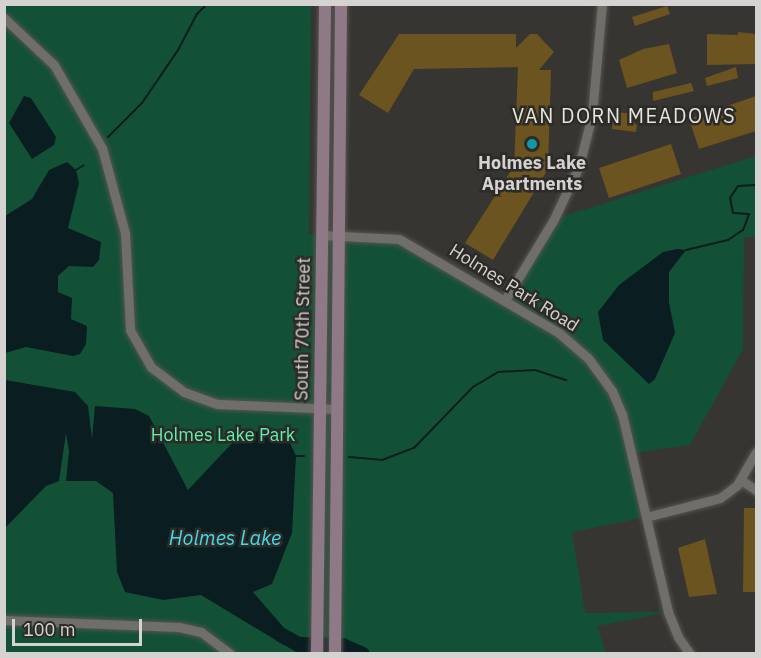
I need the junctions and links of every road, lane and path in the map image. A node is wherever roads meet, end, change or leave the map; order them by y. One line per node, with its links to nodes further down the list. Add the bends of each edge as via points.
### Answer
1 (325, 4): 5 (main road, South 70th Street)
2 (342, 4): 6 (main road, South 70th Street)
3 (602, 4): 7 (street, via 592,115 579,166 559,209)
4 (4, 18): 8 (street, via 54,66 102,148 124,233 130,330 151,367 173,386 209,402)
5 (322, 235): 6 (street, Holmes Park Road); 8 (main road, South 70th Street)
6 (339, 235): 7 (street, Holmes Park Road, via 399,239); 9 (main road, South 70th Street)
7 (506, 300): 13 (street, Holmes Park Road, via 575,345 602,375 622,414)
8 (320, 409): 9 (street); 16 (main road, South 70th Street)
9 (338, 409): 17 (main road, South 70th Street)
10 (756, 452): 11 (street)
11 (741, 480): 12 (street); 13 (street, via 710,503)
12 (756, 490)
13 (646, 517): 18 (street, Holmes Park Road, via 672,625)
14 (4, 620): 15 (street, via 179,627 201,632)
15 (230, 654)
16 (317, 654)
17 (335, 654)
18 (690, 654)

